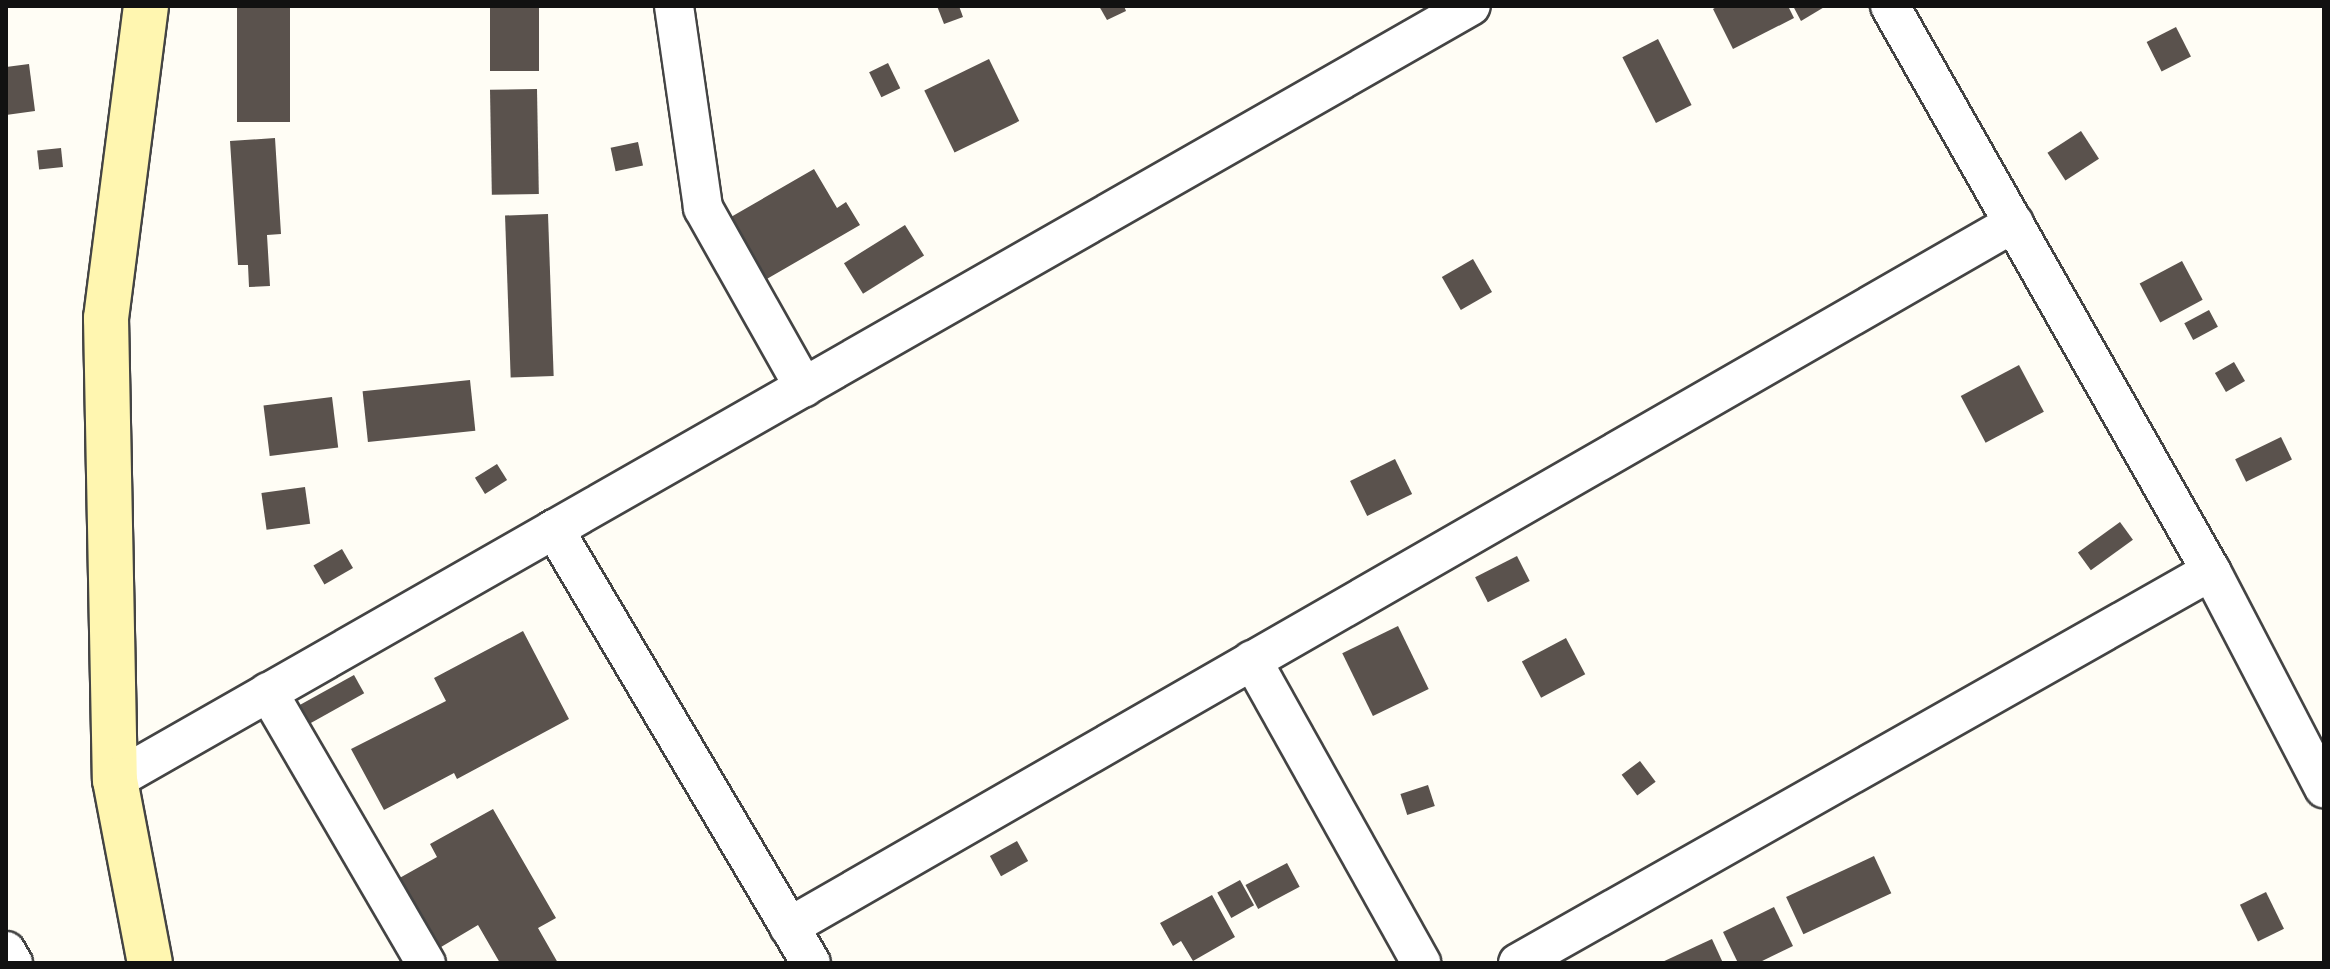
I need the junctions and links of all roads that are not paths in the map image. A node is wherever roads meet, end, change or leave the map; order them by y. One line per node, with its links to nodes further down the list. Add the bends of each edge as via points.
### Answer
1 (146, 6): 11 (main road, via 106,318)
2 (674, 6): 6 (street, via 703,208)
3 (1471, 6): 6 (street)
4 (1890, 6): 5 (street)
5 (2014, 223): 8 (street); 9 (street)
6 (804, 387): 7 (street)
7 (554, 529): 10 (street); 13 (street)
8 (2211, 571): 12 (street); 20 (street)
9 (1252, 660): 13 (street); 19 (street)
10 (268, 692): 11 (street); 17 (street)
11 (115, 780): 16 (main road)
12 (2324, 788)
13 (789, 927): 18 (street)
14 (6, 951): 15 (street)
15 (13, 963)
16 (150, 963)
17 (426, 963)
18 (811, 963)
19 (1421, 963)
20 (1518, 963)

